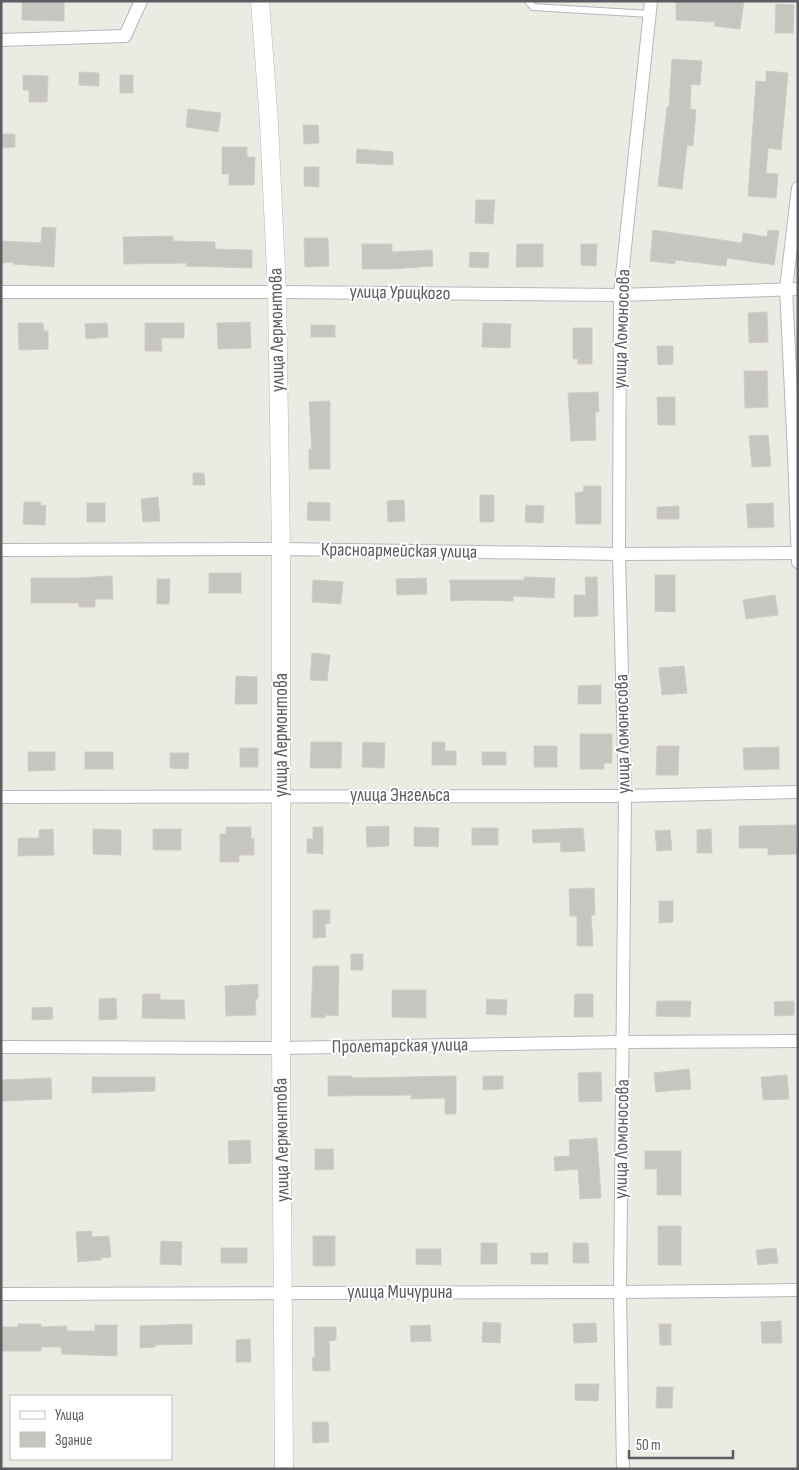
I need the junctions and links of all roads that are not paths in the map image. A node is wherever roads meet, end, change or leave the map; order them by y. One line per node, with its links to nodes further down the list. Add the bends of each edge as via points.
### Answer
1 (141, 1): 6 (street, via 124,36)
2 (260, 1): 10 (street, улица Лермонтова)
3 (528, 1): 5 (lane, via 533,6)
4 (651, 1): 5 (street, улица Ломоносова)
5 (650, 14): 11 (street, улица Ломоносова)
6 (1, 40)
7 (798, 188): 8 (street)
8 (792, 289): 11 (street, улица Урицкого); 12 (street)
9 (1, 292): 10 (street, улица Урицкого)
10 (277, 292): 11 (street, улица Урицкого); 13 (street, улица Лермонтова)
11 (620, 295): 16 (street, улица Ломоносова)
12 (796, 454): 15 (street)
13 (281, 549): 14 (street, Красноармейская улица); 16 (street, Красноармейская улица); 19 (street, улица Лермонтова)
14 (1, 550)
15 (797, 553): 16 (street, Красноармейская улица); 17 (street)
16 (619, 554): 20 (street, улица Ломоносова)
17 (798, 562)
18 (798, 792): 20 (street, улица Энгельса)
19 (281, 795): 20 (street, улица Энгельса); 21 (street, улица Энгельса); 25 (street, улица Лермонтова)
20 (625, 796): 23 (street, улица Ломоносова)
21 (1, 797)
22 (798, 1041): 23 (street, Пролетарская улица)
23 (624, 1042): 25 (street, Пролетарская улица); 27 (street, улица Ломоносова)
24 (1, 1048): 25 (street, Пролетарская улица)
25 (281, 1048): 28 (street, улица Лермонтова)
26 (798, 1290): 27 (street, улица Мичурина)
27 (620, 1292): 28 (street, улица Мичурина); 31 (street, улица Ломоносова)
28 (284, 1293): 29 (street, улица Мичурина); 30 (street, улица Лермонтова)
29 (1, 1294)
30 (284, 1469)
31 (623, 1469)

